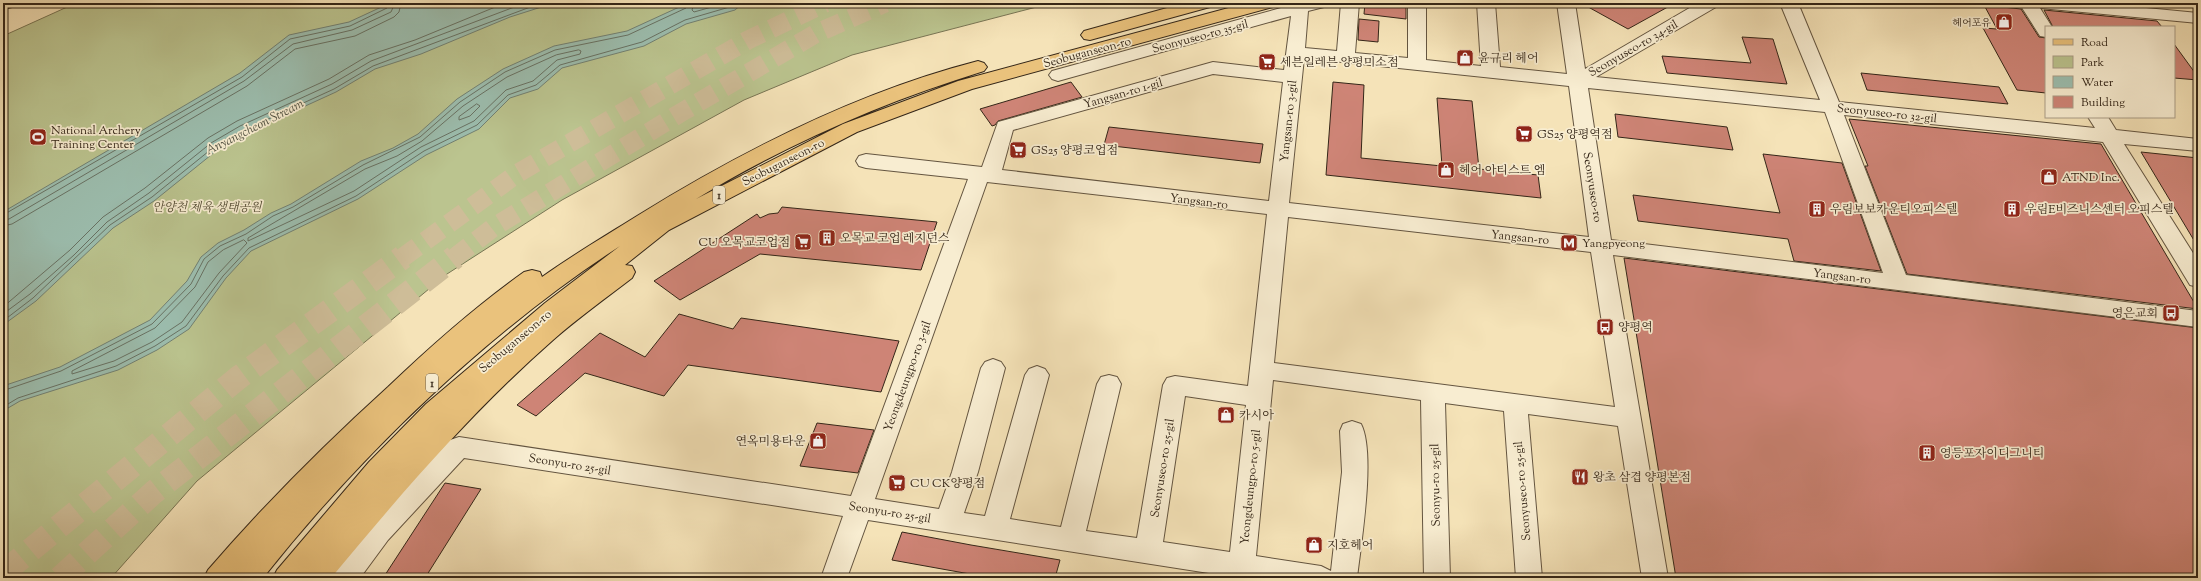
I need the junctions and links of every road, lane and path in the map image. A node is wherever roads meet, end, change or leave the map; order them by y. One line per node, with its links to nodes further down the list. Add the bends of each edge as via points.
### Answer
1 (1204, 3): 28 (main road, Seobuganseon-ro / 1, via 947,76 828,120 743,162)
2 (1266, 3): 28 (main road, Seobuganseon-ro / 1, via 965,85 850,128)
3 (1350, 3): 15 (street)
4 (1417, 3): 16 (street)
5 (1486, 3): 17 (street)
6 (1566, 3): 20 (street, Seonyuseo-ro)
7 (1710, 3): 20 (street, Seonyuseo-ro 34-gil)
8 (1789, 3): 21 (street)
9 (2028, 3): 13 (street)
10 (2038, 3): 12 (street)
11 (1309, 6): 14 (street, Yangsan-ro 3-gil); 18 (street, Seonyuseo-ro 35-gil)
12 (2198, 18)
13 (2045, 30)
14 (1295, 52): 15 (street, Seonyuseo-ro 32-gil); 19 (street, Yangsan-ro 3-gil)
15 (1346, 57): 16 (street, Seonyuseo-ro 32-gil)
16 (1417, 64): 17 (street, Seonyuseo-ro 32-gil)
17 (1491, 72): 20 (street, Seonyuseo-ro 32-gil)
18 (1058, 75)
19 (1292, 77): 26 (street, Yangsan-ro 1-gil, via 1213,68 1005,126); 27 (street, Yangsan-ro 3-gil)
20 (1576, 81): 21 (street, Seonyuseo-ro 32-gil); 29 (street, Seonyuseo-ro)
21 (1832, 107): 23 (street, Seonyuseo-ro 32-gil); 31 (street)
22 (2099, 118): 23 (street)
23 (2111, 136): 24 (street, Seonyuseo-ro 32-gil); 30 (street)
24 (2198, 146)
25 (866, 161): 26 (street, Yangsan-ro)
26 (985, 174): 27 (street, Yangsan-ro); 42 (street, Yeongdeungpo-ro 3-gil)
27 (1278, 210): 29 (street, Yangsan-ro); 34 (street, Yeongdeungpo-ro 5-gil)
28 (653, 222): 48 (main road, via 625,224 566,256 523,284 353,433 262,524); 49 (main road, Seobuganseon-ro / 1, via 528,299 405,406 308,508); 50 (main road, Seobuganseon-ro / 1, via 434,411 378,469); 51 (main road, via 626,270 546,333 484,390 380,500)
29 (1601, 246): 31 (street, Yangsan-ro); 40 (street, Seonyuseo-ro)
30 (2198, 279)
31 (1898, 283): 32 (street, Yangsan-ro)
32 (2198, 319)
33 (993, 368): 43 (street, via 965,472)
34 (1262, 370): 37 (street); 38 (street, Yeongdeungpo-ro 5-gil)
35 (1037, 375): 44 (street)
36 (1109, 384): 45 (street)
37 (1433, 392): 39 (street); 56 (street, Seonyu-ro 25-gil)
38 (1259, 397): 46 (street, Seonyuseo-ro 25-gil, via 1175,385); 47 (street, Yeongdeungpo-ro 5-gil)
39 (1515, 403): 40 (street); 57 (street, Seonyuseo-ro 25-gil)
40 (1629, 418): 58 (street, Seonyuseo-ro)
41 (1352, 431): 55 (street, via 1355,472)
42 (859, 508): 43 (street, Seonyu-ro 25-gil); 52 (street, Seonyu-ro 25-gil, via 459,447 379,532); 53 (street, Yeongdeungpo-ro 3-gil)
43 (948, 521): 44 (street, Seonyu-ro 25-gil)
44 (995, 528): 45 (street, Seonyu-ro 25-gil)
45 (1071, 540): 46 (street, Seonyu-ro 25-gil)
46 (1148, 552): 47 (street, Seonyu-ro 25-gil)
47 (1242, 572): 54 (street, Seonyu-ro 25-gil)
48 (217, 578)
49 (247, 578)
50 (286, 578)
51 (314, 578)
52 (344, 578)
53 (834, 578)
54 (1321, 578)
55 (1344, 578)
56 (1437, 578)
57 (1529, 578)
58 (1655, 578)

